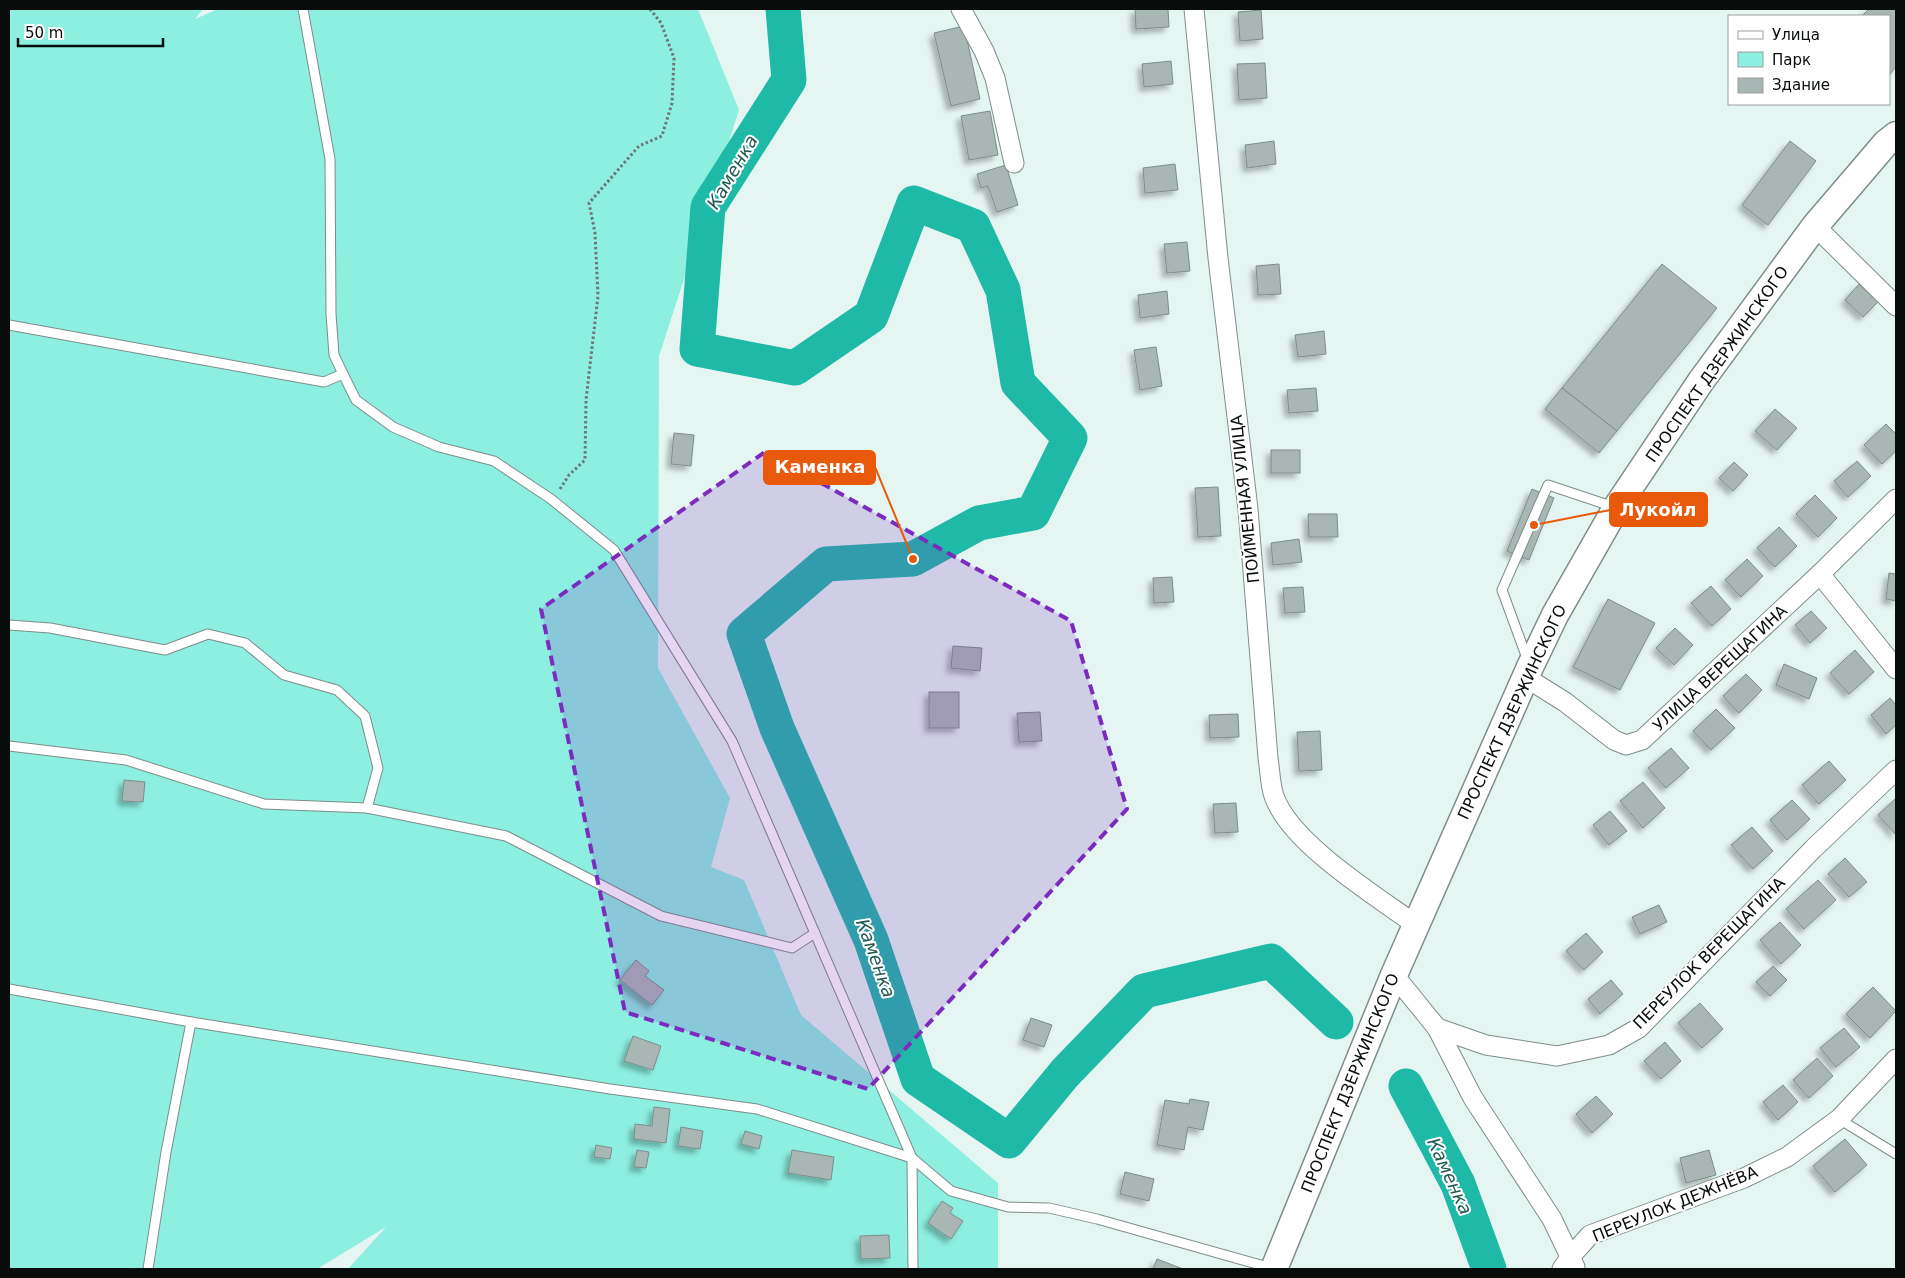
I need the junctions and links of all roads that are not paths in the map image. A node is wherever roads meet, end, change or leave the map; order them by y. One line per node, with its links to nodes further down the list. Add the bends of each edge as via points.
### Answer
1 (303, 9): 9 (lane, via 330,160 331,314 334,356)
2 (961, 9): 5 (street, via 996,78)
3 (1194, 9): 19 (street, ПОЙМЕННАЯ УЛИЦА, via 1218,258 1248,509 1268,758 1274,796 1288,821 1314,849)
4 (1896, 135): 6 (street, ПРОСПЕКТ ДЗЕРЖИНСКОГО)
5 (1014, 163)
6 (1815, 226): 7 (street); 11 (street, ПРОСПЕКТ ДЗЕРЖИНСКОГО, via 1701,381)
7 (1896, 306)
8 (9, 325): 9 (lane, via 324,382)
9 (343, 374): 20 (lane, via 356,400 393,427 439,447 494,461 551,499 614,550 732,741)
10 (1896, 499): 12 (street, УЛИЦА ВЕРЕЩАГИНА)
11 (1616, 508): 15 (street, ПРОСПЕКТ ДЗЕРЖИНСКОГО, via 1555,615); 15 (lane, via 1548,486 1502,590)
12 (1820, 574): 14 (street); 15 (street, УЛИЦА ВЕРЕЩАГИНА, via 1642,740 1626,746)
13 (9, 625): 18 (lane, via 50,628 165,650 208,634 245,643 284,675 337,690 365,716 378,768)
14 (1896, 669)
15 (1528, 672): 19 (street, ПРОСПЕКТ ДЗЕРЖИНСКОГО)
16 (9, 746): 18 (lane, via 126,760 264,804)
17 (1896, 770): 24 (street, ПЕРЕУЛОК ВЕРЕЩАГИНА, via 1814,848 1639,1028 1608,1045 1557,1056 1486,1044)
18 (367, 808): 20 (lane, via 506,836 661,916 792,948)
19 (1416, 925): 21 (street, ПРОСПЕКТ ДЗЕРЖИНСКОГО)
20 (815, 933): 28 (lane)
21 (1394, 975): 24 (street); 32 (street, ПРОСПЕКТ ДЗЕРЖИНСКОГО)
22 (9, 988): 23 (lane)
23 (191, 1022): 28 (lane, via 758,1110); 30 (lane)
24 (1437, 1028): 29 (street, via 1473,1098 1552,1219)
25 (1896, 1059): 26 (street, ПЕРЕУЛОК ДЕЖНЁВА)
26 (1838, 1118): 27 (lane); 29 (street, ПЕРЕУЛОК ДЕЖНЁВА, via 1788,1156 1744,1178 1590,1235)
27 (1896, 1154)
28 (912, 1158): 31 (lane); 32 (lane, via 951,1191 1008,1207 1049,1208 1097,1219)
29 (1570, 1265)
30 (148, 1269)
31 (913, 1269)
32 (1274, 1269)

